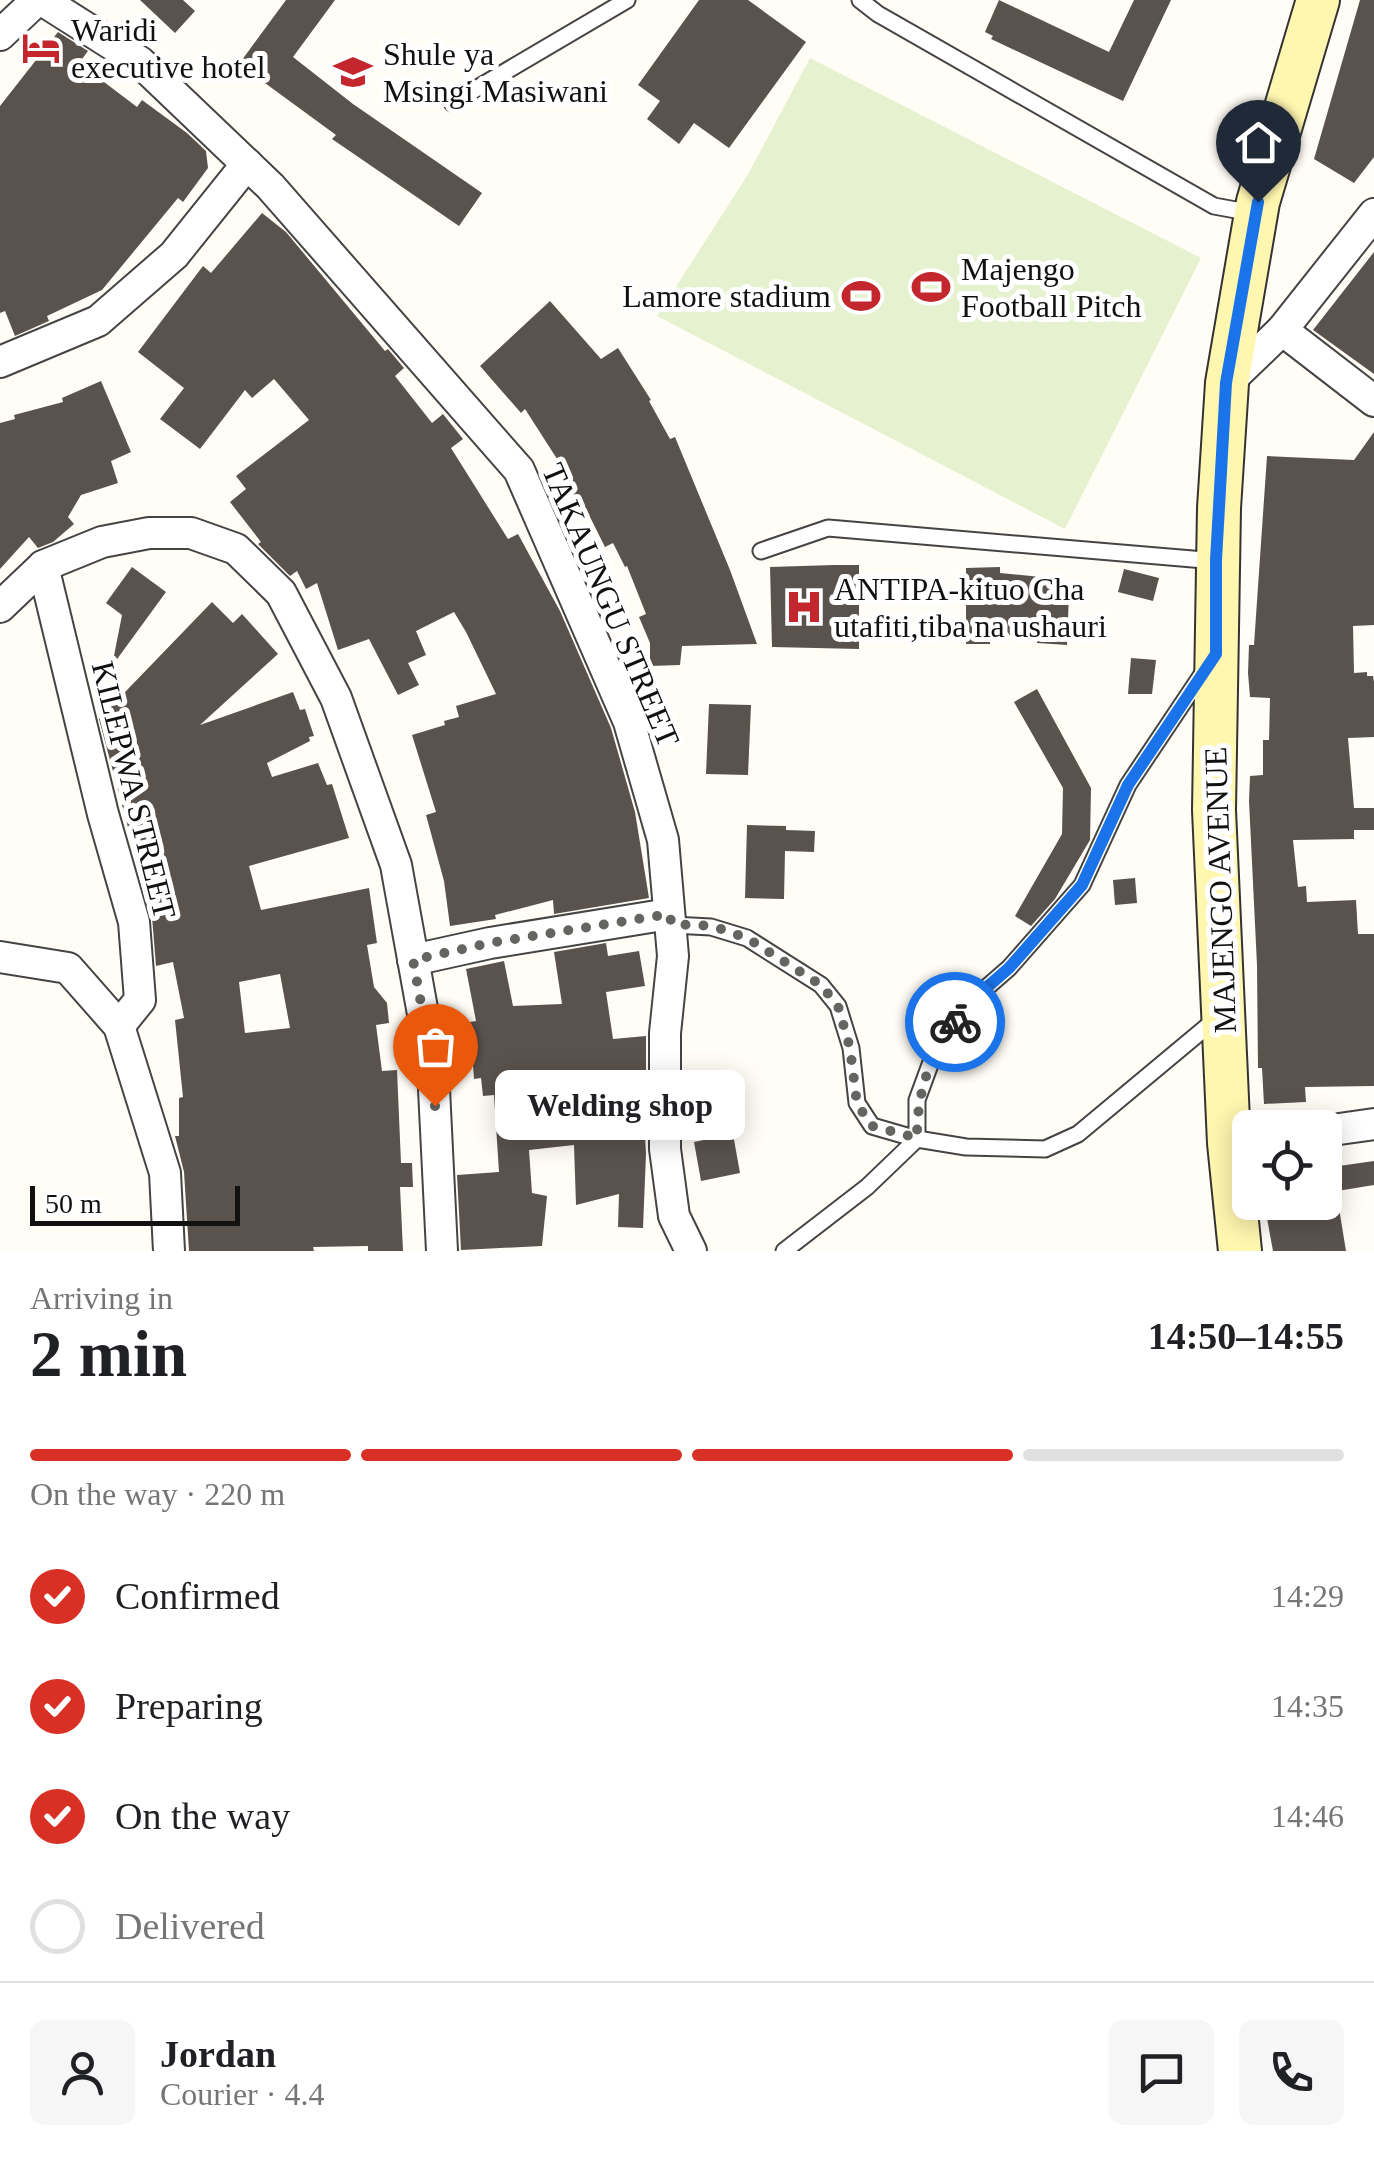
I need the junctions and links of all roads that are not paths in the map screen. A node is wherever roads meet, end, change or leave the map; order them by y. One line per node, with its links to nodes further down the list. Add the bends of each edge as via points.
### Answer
1 (40, 0): 5 (street); 7 (street, TAKAUNGU STREET, via 140,62)
2 (627, 0): 6 (lane)
3 (860, 0): 8 (lane, via 1214,206 1236,210)
4 (1318, 0): 8 (street, MAJENGO AVENUE)
5 (0, 35)
6 (452, 102)
7 (247, 164): 11 (street, via 174,255 98,320); 19 (street, TAKAUNGU STREET, via 519,470 628,722 663,840)
8 (1258, 202): 12 (street, MAJENGO AVENUE)
9 (1374, 214): 10 (street)
10 (1282, 330): 12 (street); 13 (street)
11 (0, 362)
12 (1226, 383): 15 (street, MAJENGO AVENUE)
13 (1374, 401)
14 (760, 550): 15 (lane, via 828,528)
15 (1216, 560): 18 (street, MAJENGO AVENUE)
16 (43, 566): 17 (street); 21 (street, via 102,542 191,534 236,549 281,594 336,698 396,865); 23 (street, KILEPWA STREET, via 134,922 140,1000)
17 (0, 606)
18 (1216, 654): 22 (street, MAJENGO AVENUE, via 1214,810); 27 (lane, via 1128,785 1082,885 938,1043 917,1100)
19 (671, 919): 21 (street); 27 (lane, via 747,938 821,985 838,1006 857,1104 872,1126); 31 (street, TAKAUNGU STREET, via 665,1149 674,1216)
20 (0, 956): 23 (street, via 68,968)
21 (413, 960): 30 (street, via 433,1069)
22 (1223, 1014): 24 (street, MAJENGO AVENUE); 27 (lane, via 1078,1134 1045,1148 966,1148)
23 (119, 1026): 29 (street, via 165,1174)
24 (1236, 1110)
25 (1374, 1124): 26 (street)
26 (1342, 1129)
27 (917, 1138): 32 (lane)
28 (1240, 1220): 33 (street, MAJENGO AVENUE)
29 (168, 1251)
30 (442, 1251)
31 (691, 1251)
32 (784, 1251)
33 (1240, 1251)

